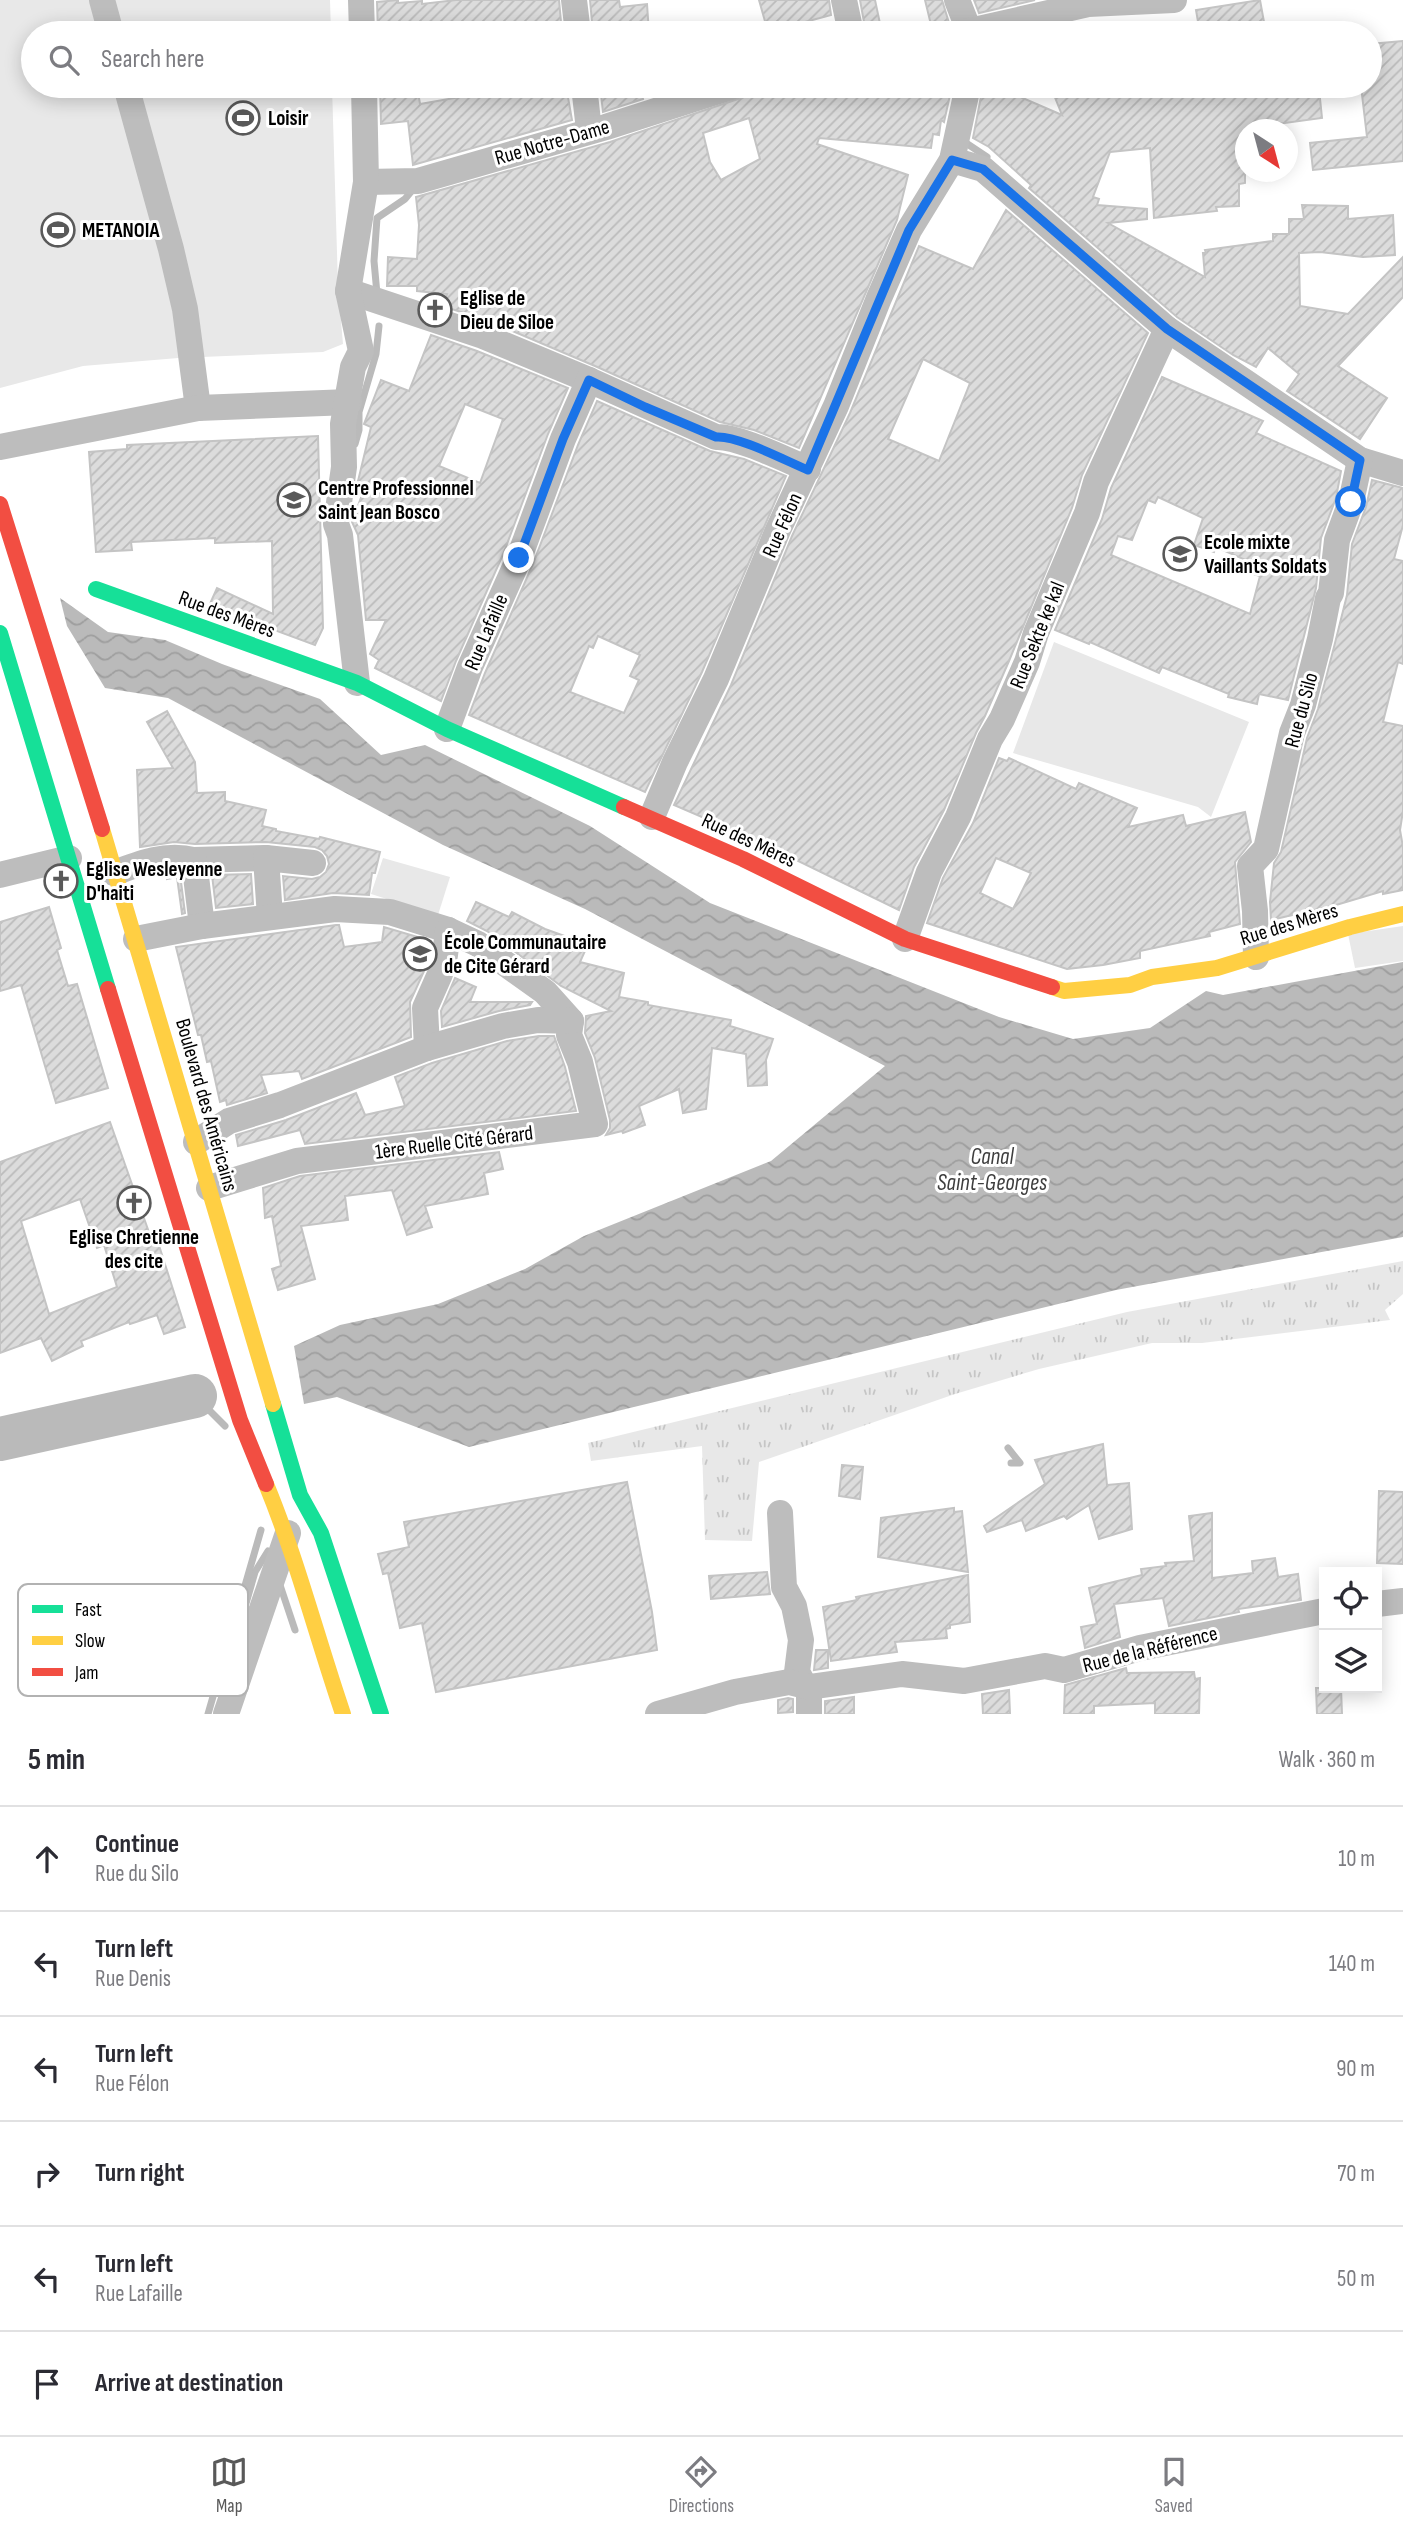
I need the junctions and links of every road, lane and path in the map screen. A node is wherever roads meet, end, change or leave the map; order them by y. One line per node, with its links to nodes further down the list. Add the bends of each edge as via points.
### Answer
1 (102, 0): 7 (street)
2 (361, 0): 8 (street)
3 (573, 0): 9 (street)
4 (844, 0): 10 (street)
5 (957, 0): 11 (street)
6 (1174, 0): 12 (street, via 1088,4)
7 (108, 21)
8 (362, 21)
9 (576, 21)
10 (848, 21)
11 (964, 21)
12 (1015, 21)
13 (129, 98): 25 (street, via 185,309)
14 (364, 98): 20 (street)
15 (585, 98): 18 (street)
16 (694, 98): 18 (street, Rue Notre-Dame)
17 (965, 98): 19 (street, Rue Félon)
18 (589, 130): 20 (street, Rue Notre-Dame, via 418,181)
19 (952, 160): 22 (street, via 983,169); 28 (street, Rue Félon, via 909,230)
20 (366, 182): 21 (street)
21 (348, 291): 23 (street, via 483,336); 24 (street, via 361,351 353,367)
22 (1167, 329): 27 (street); 48 (street, Rue Sekte ke kal, via 1096,482 1022,673 929,872)
23 (589, 380): 28 (street, via 716,437); 35 (street, Rue Lafaille)
24 (348, 402): 25 (street); 34 (street, via 336,524)
25 (198, 408): 26 (street)
26 (0, 447)
27 (1360, 460): 29 (street); 49 (street, Rue du Silo, via 1337,540 1331,593 1266,849 1250,866)
28 (808, 470): 36 (street, Rue Félon)
29 (1403, 473)
30 (0, 504): 41 (main road, Boulevard des Américains)
31 (96, 589): 34 (main road, Rue des Mères)
32 (0, 633): 33 (main road)
33 (6, 674): 37 (main road)
34 (357, 683): 35 (main road, Rue des Mères)
35 (447, 729): 36 (main road, Rue des Mères)
36 (652, 817): 48 (main road, Rue des Mères)
37 (69, 858): 42 (street); 56 (main road, via 240,1420)
38 (266, 858): 39 (street); 40 (street); 44 (street)
39 (194, 860): 41 (street, via 151,859); 45 (street)
40 (313, 863)
41 (114, 873): 47 (main road, Boulevard des Américains)
42 (0, 875)
43 (1403, 915): 49 (main road, Rue des Mères, via 1350,926)
44 (270, 917): 45 (street); 46 (street, via 335,909 390,912)
45 (202, 926): 47 (street)
46 (448, 930): 50 (street, via 522,973); 51 (street, via 440,974 425,1008)
47 (136, 939): 52 (main road, Boulevard des Américains)
48 (905, 939): 49 (main road, Rue des Mères, via 1064,991 1130,985)
49 (1256, 957)
50 (571, 1021): 51 (street, via 503,1026); 53 (street, 1ère Ruelle Cité Gérard, via 569,1035 595,1124 297,1161)
51 (427, 1048): 52 (street, via 229,1121)
52 (196, 1142): 53 (main road, Boulevard des Américains)
53 (209, 1188): 54 (main road, Boulevard des Américains)
54 (300, 1495): 56 (street); 65 (main road, Boulevard des Américains, via 321,1532)
55 (780, 1513): 61 (street, via 784,1587 794,1606 801,1640 797,1672)
56 (287, 1534): 60 (street); 64 (main road)
57 (1403, 1601): 58 (street)
58 (1382, 1603)
59 (1319, 1612): 61 (street, Rue de la Référence, via 1140,1648 1064,1670 1045,1666 964,1681 902,1674)
60 (248, 1649)
61 (809, 1686): 66 (street, Rue de la Référence, via 789,1682 744,1690); 67 (street)
62 (232, 1696): 63 (street)
63 (226, 1714)
64 (342, 1714)
65 (381, 1714)
66 (658, 1714)
67 (809, 1714)

